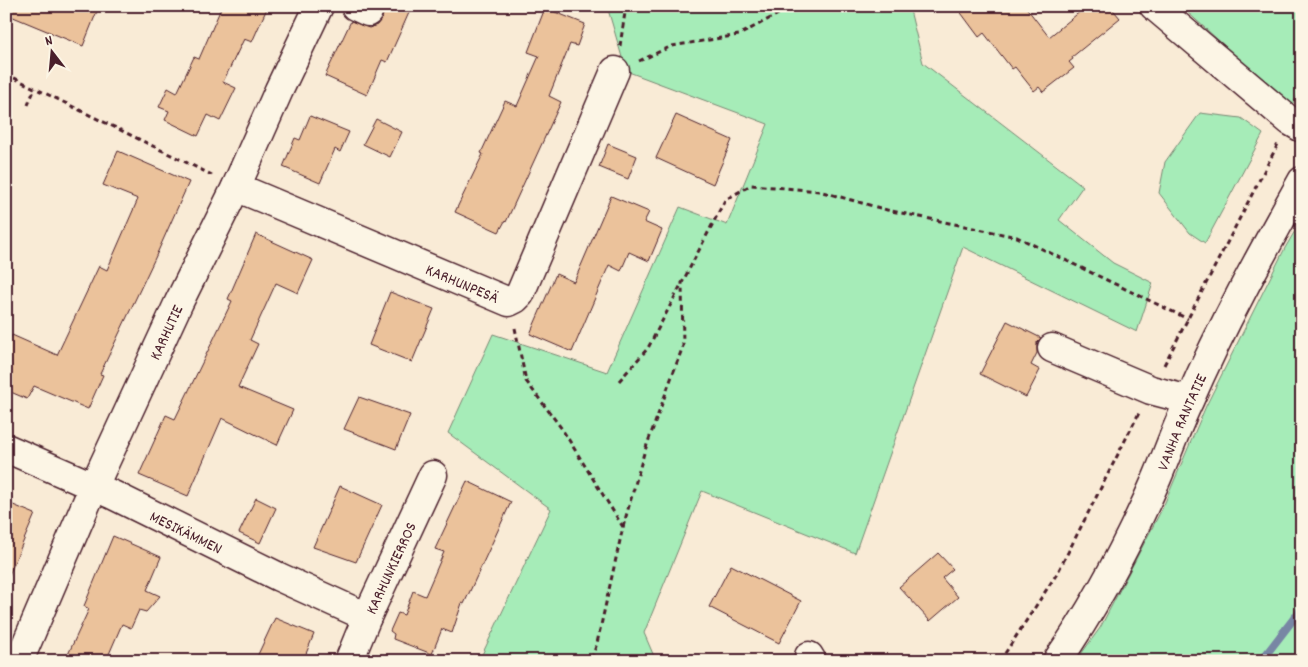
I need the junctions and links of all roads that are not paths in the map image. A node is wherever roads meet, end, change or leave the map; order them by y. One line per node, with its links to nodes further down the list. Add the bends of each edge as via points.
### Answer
1 (319, 6): 6 (street, KARHUTIE)
2 (1154, 6): 4 (street)
3 (615, 71): 6 (street, KARHUNPESÄ, via 520,294 509,302)
4 (1302, 128)
5 (1302, 181): 8 (street, VANHA RANTATIE, via 1246,283)
6 (236, 187): 11 (street, KARHUTIE)
7 (1052, 348): 8 (street, via 1151,390)
8 (1189, 400): 15 (street, VANHA RANTATIE, via 1157,479 1115,566 1084,622)
9 (6, 448): 11 (street, MESIKÄMMEN)
10 (434, 475): 12 (street, KARHUNKIERROS)
11 (94, 488): 12 (street, MESIKÄMMEN); 13 (street, KARHUTIE)
12 (367, 617): 14 (street, KARHUNKIERROS)
13 (19, 661)
14 (349, 661)
15 (1057, 661)

